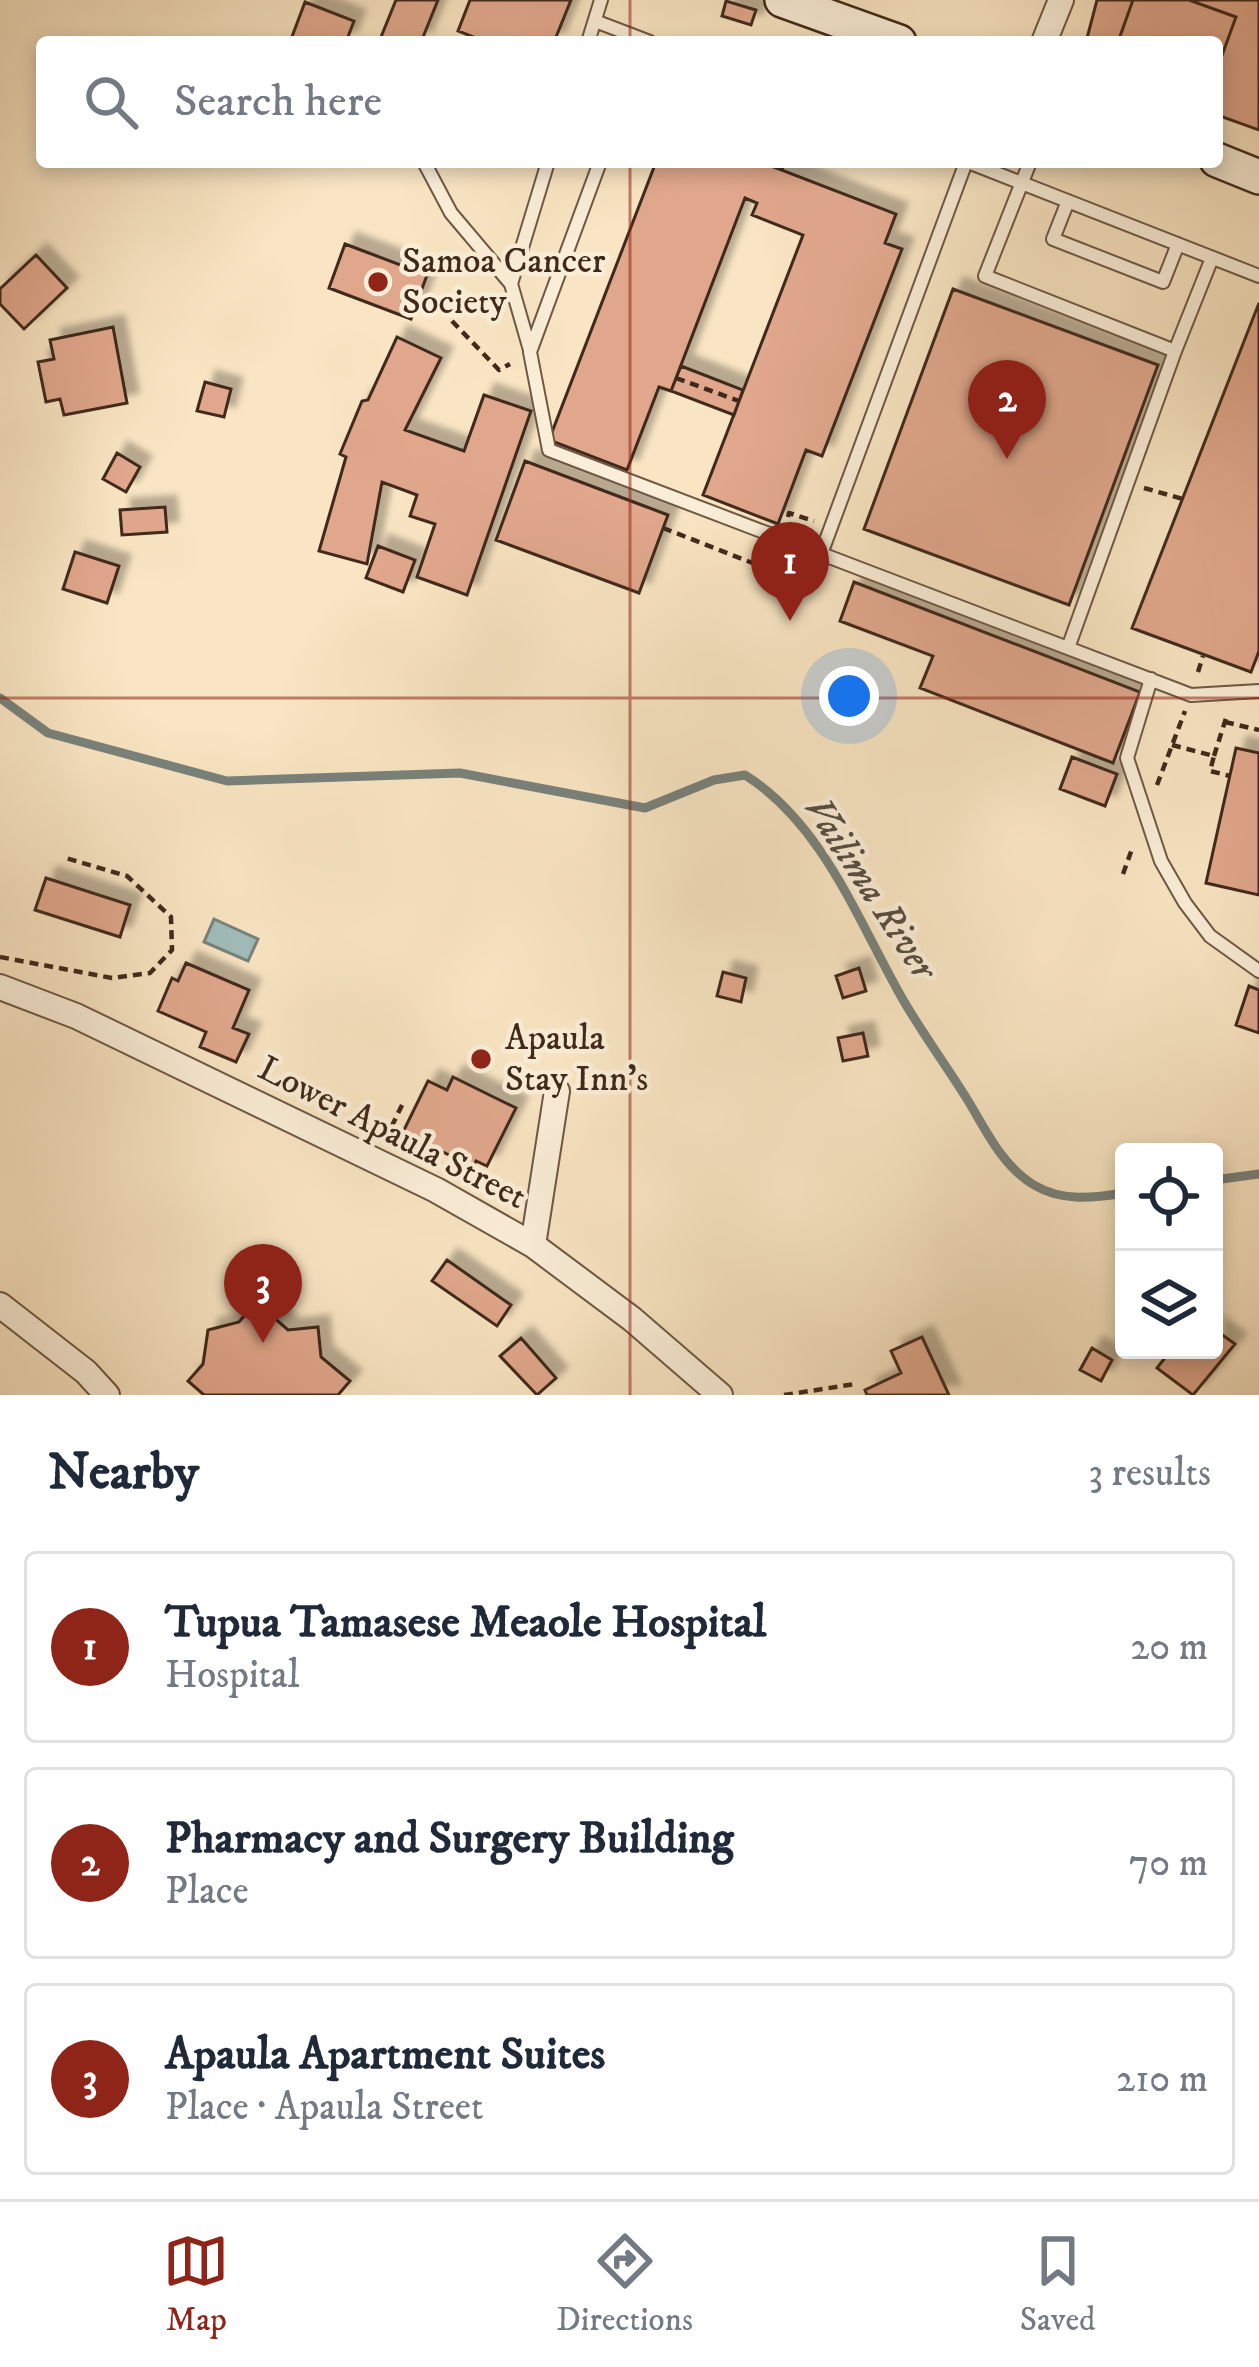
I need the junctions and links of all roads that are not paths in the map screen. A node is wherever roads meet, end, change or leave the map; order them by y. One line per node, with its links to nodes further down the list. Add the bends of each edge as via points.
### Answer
1 (602, 0): 4 (lane)
2 (782, 0): 7 (main road)
3 (1061, 0): 8 (street)
4 (595, 21): 5 (lane); 6 (lane)
5 (590, 36)
6 (633, 36)
7 (882, 36)
8 (1046, 36)
9 (1223, 162): 16 (main road)
10 (427, 168): 22 (lane, via 451,213)
11 (546, 168): 22 (lane)
12 (598, 168): 24 (lane)
13 (965, 168): 25 (lane)
14 (984, 168): 17 (lane)
15 (1028, 168): 17 (lane)
16 (1259, 177)
17 (1022, 182): 18 (lane); 23 (lane, via 985,276)
18 (1068, 201): 19 (lane); 19 (lane, via 1053,239 1163,281)
19 (1178, 244): 20 (lane)
20 (1212, 258): 21 (lane); 23 (lane)
21 (1259, 276)
22 (511, 284): 24 (lane)
23 (1175, 351): 26 (lane)
24 (530, 352): 25 (lane, via 549,450)
25 (821, 554): 26 (lane)
26 (1067, 648): 27 (lane)
27 (1151, 679): 28 (lane, via 1191,694); 29 (lane, via 1127,758 1161,861 1210,936)
28 (1259, 691)
29 (1259, 971)
30 (0, 987): 32 (street, Lower Apaula Street, via 436,1190)
31 (557, 1091): 32 (street)
32 (533, 1245): 35 (street, Lower Apaula Street)
33 (0, 1305): 34 (street)
34 (107, 1395)
35 (720, 1395)

